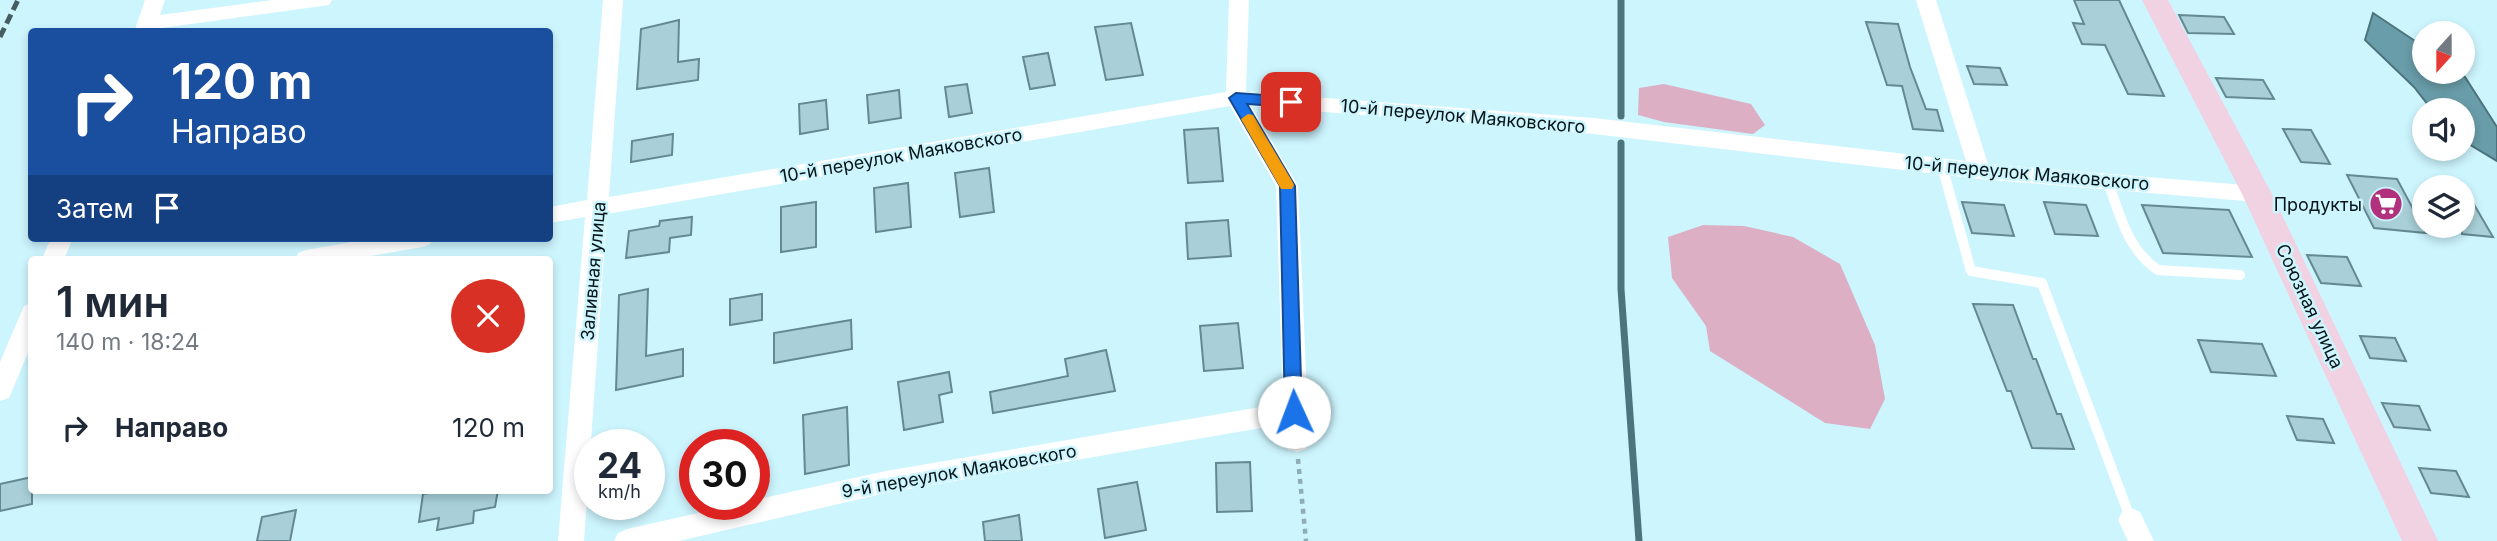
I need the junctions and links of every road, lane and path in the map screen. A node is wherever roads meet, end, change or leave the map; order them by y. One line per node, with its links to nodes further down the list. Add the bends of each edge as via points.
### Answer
1 (155, 0): 7 (street)
2 (322, 0): 7 (street)
3 (612, 0): 13 (street, Заливная улица)
4 (1238, 0): 8 (street)
5 (1926, 0): 10 (street)
6 (2155, 0): 12 (street, Союзная улица)
7 (145, 27)
8 (1236, 98): 9 (street, 10-й переулок Маяковского, via 1594,126); 13 (street, 10-й переулок Маяковского); 20 (street, via 1287,186)
9 (1942, 166): 10 (street, 10-й переулок Маяковского); 22 (lane, via 1971,271 2042,283)
10 (1980, 170): 11 (street, 10-й переулок Маяковского)
11 (2109, 182): 12 (street, 10-й переулок Маяковского); 17 (lane, via 2137,254 2147,264 2158,270)
12 (2257, 194): 26 (street, Союзная улица)
13 (598, 206): 14 (street, 10-й переулок Маяковского); 23 (street, Заливная улица)
14 (553, 214)
15 (400, 242): 16 (street)
16 (323, 256)
17 (2240, 275)
18 (28, 323): 19 (street)
19 (0, 391)
20 (1294, 412): 21 (street); 24 (street, 9-й переулок Маяковского, via 886,482)
21 (1297, 441): 25 (path)
22 (2136, 531)
23 (571, 541)
24 (627, 541)
25 (1306, 541)
26 (2420, 541)

